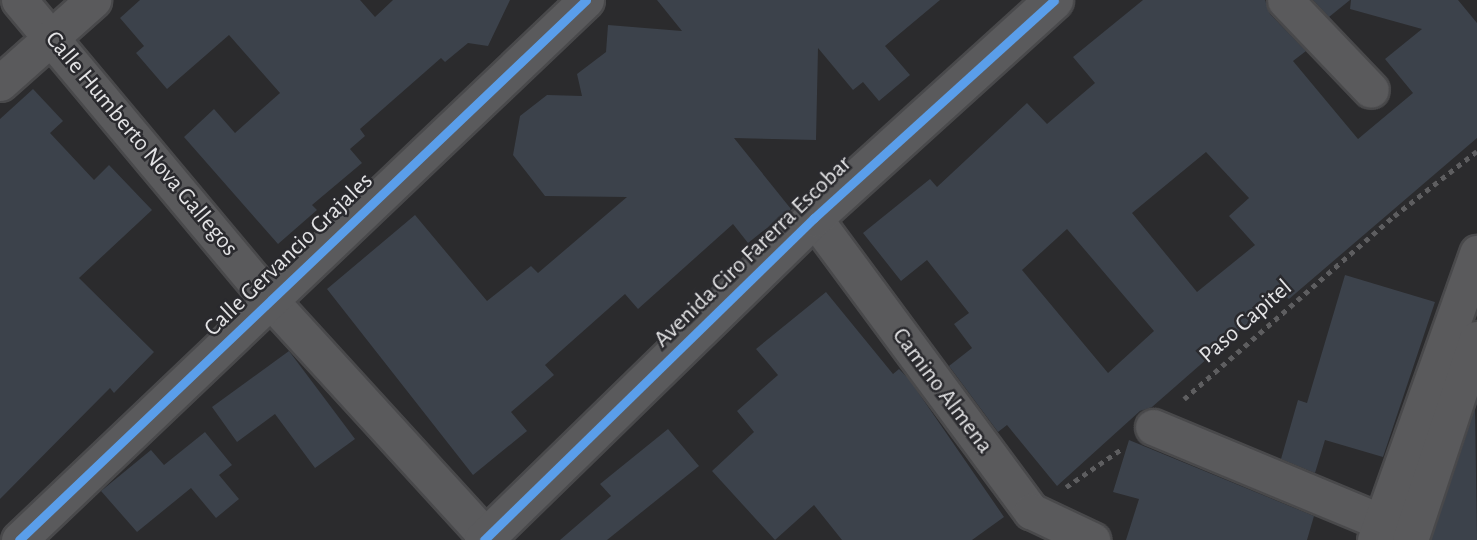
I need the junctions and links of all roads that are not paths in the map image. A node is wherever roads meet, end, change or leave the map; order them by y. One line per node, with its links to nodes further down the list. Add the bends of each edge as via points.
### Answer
1 (19, 0): 6 (street, Calle Humberto Nova Gallegos)
2 (93, 0): 6 (street)
3 (586, 0): 11 (street, Calle Gervancio Grajales)
4 (1054, 0): 9 (street, Avenida Ciro Farerra Escobar)
5 (1285, 0): 8 (street)
6 (53, 36): 7 (street); 11 (street, Calle Humberto Nova Gallegos)
7 (0, 83)
8 (1371, 90)
9 (814, 218): 15 (street, Avenida Ciro Farerra Escobar); 17 (street, Camino Almena, via 1031,511)
10 (1477, 253): 14 (street)
11 (270, 300): 15 (street, Calle Humberto Nova Gallegos); 16 (street, Calle Gervancio Grajales)
12 (1477, 339): 14 (street)
13 (1153, 427): 14 (street)
14 (1389, 534)
15 (485, 539)
16 (19, 540)
17 (1092, 540)

